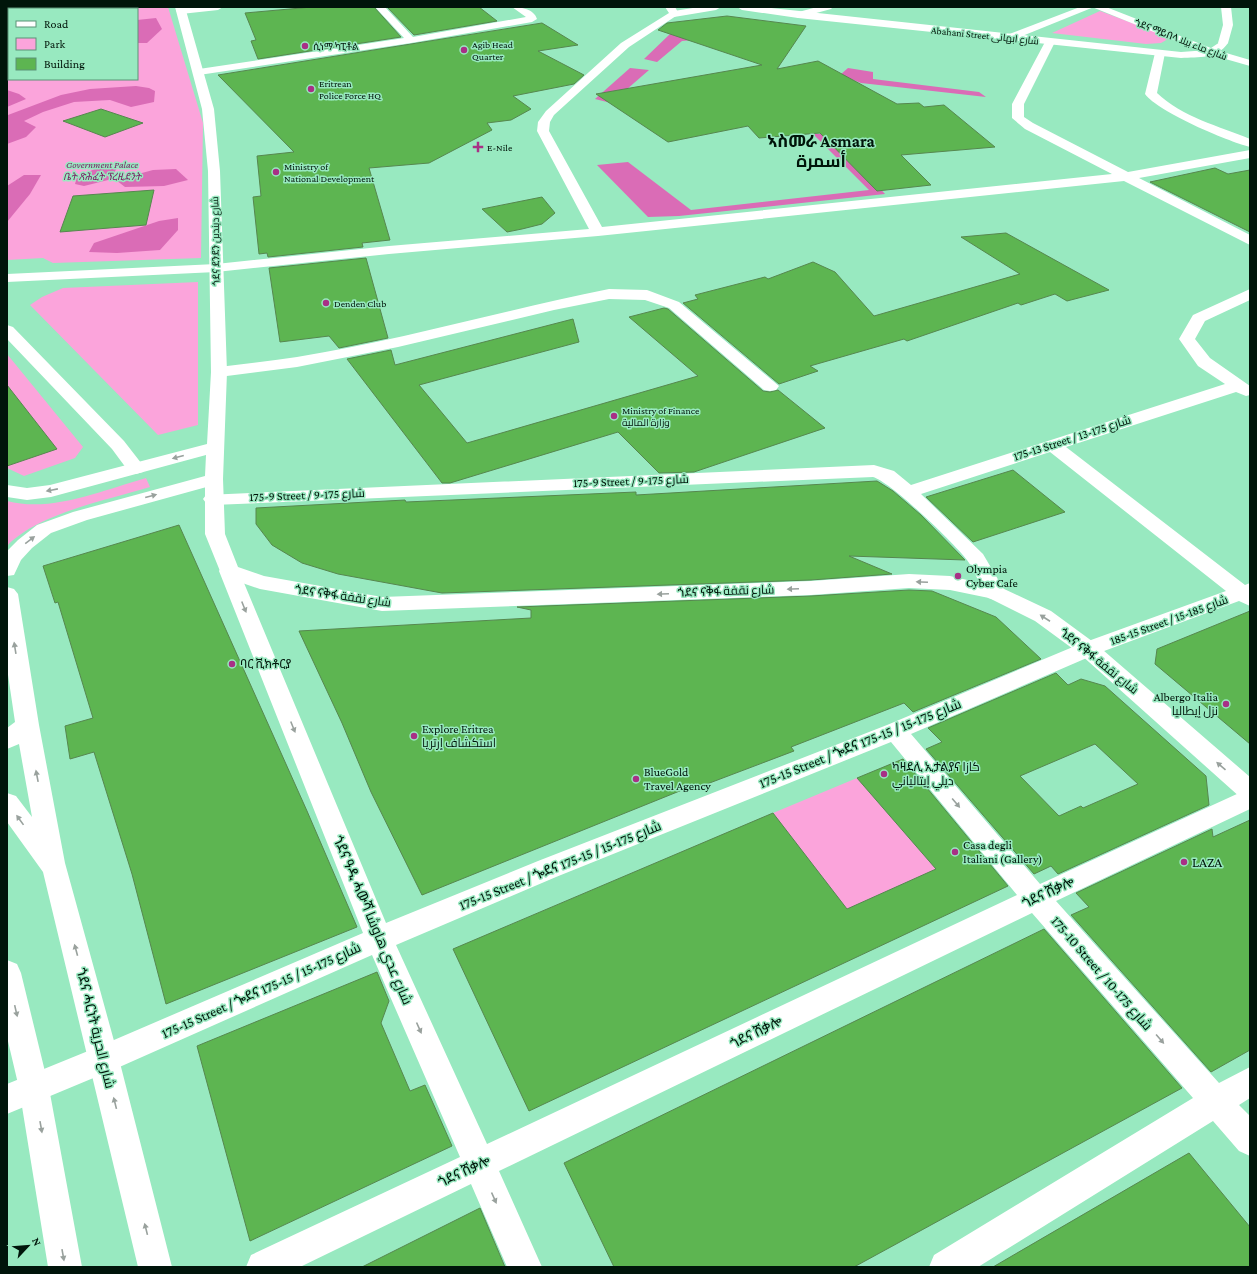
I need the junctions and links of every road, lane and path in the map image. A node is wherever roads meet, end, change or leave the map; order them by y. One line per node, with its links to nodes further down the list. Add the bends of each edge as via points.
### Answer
1 (218, 7): 10 (main road)
2 (380, 7): 14 (main road)
3 (517, 7): 14 (main road, via 532,19)
4 (716, 7): 11 (main road)
5 (742, 7): 12 (main road, Abahani Street شارع ابهانى)
6 (828, 7): 12 (main road)
7 (1089, 7): 13 (main road)
8 (1097, 7): 17 (main road, ጎደና ማይበላ شارع ماء بيلا)
9 (1226, 7): 16 (main road, via 1229,16)
10 (181, 9): 21 (main road, ጎደና ደንደን شارع ديندين)
11 (672, 10): 25 (main road, via 625,45 550,113 544,122 543,131)
12 (798, 15): 13 (main road, Abahani Street شارع ابهانى)
13 (1008, 38): 15 (main road, Abahani Street شارع ابهانى)
14 (411, 40): 21 (main road)
15 (1050, 42): 18 (main road, Abahani Street شارع ابهانى); 24 (main road, via 1018,104 1018,118)
16 (1227, 44): 17 (main road); 19 (main road, ጎደና ማይበላ شارع ماء بيلا)
17 (1212, 52): 18 (main road, Abahani Street شارع ابهانى); 20 (main road, ጎደና ማይበላ شارع ماء بيلا)
18 (1160, 53): 22 (main road, via 1151,94 1157,102)
19 (1250, 53)
20 (1246, 62)
21 (199, 72): 27 (main road, ጎደና ደንደን شارع ديندين, via 208,110 214,171)
22 (1250, 143)
23 (1250, 154): 24 (main road)
24 (1124, 177): 25 (main road); 26 (main road)
25 (598, 232): 27 (main road)
26 (1250, 241)
27 (216, 268): 28 (main road); 31 (main road, ጎደና ደንደን شارع ديندين)
28 (7, 278)
29 (1250, 294): 33 (main road, via 1199,318 1187,339 1204,362)
30 (7, 330): 36 (main road, via 118,445)
31 (219, 372): 32 (main road, via 297,362 398,342 554,304 609,294 639,294 674,305); 35 (main road, ጎደና ደንደን شارع ديندين)
32 (770, 386)
33 (1244, 390): 34 (main road, 175-13 Street / شارع 175-13)
34 (1052, 445): 39 (main road, 175-13 Street / شارع 175-13); 45 (main road)
35 (216, 447): 36 (main road, one-way to 36); 37 (main road, ጎደና ደንደን شارع ديندين)
36 (136, 468): 38 (main road, one-way to 38, via 51,491 26,494)
37 (214, 479): 40 (main road); 41 (main road, one-way to 37, via 12,558 44,529 80,516)
38 (7, 491)
39 (908, 492): 40 (main road, 175-9 Street / شارع 175-9, via 887,475 861,471); 43 (main road, 175-9 Street / شارع 175-9, via 976,558)
40 (213, 499): 42 (main road, via 216,534)
41 (7, 570)
42 (229, 571): 43 (main road, ጎደና ናቅፋ شارع نقفة, one-way to 42, via 950,583 909,581 812,588 382,604 272,585); 55 (main road, ጎደና ዓዲ ሓውሻ شارع عدي هاوشا, one-way to 55)
43 (995, 593): 46 (main road, ጎደና ናቅፋ شارع نقفة, one-way to 43, via 1043,616)
44 (7, 594): 47 (main road, one-way to 44)
45 (1247, 594): 46 (main road, 185-15 Street / شارع 185-15)
46 (1088, 649): 48 (main road, 175-15 Street / ጐደና 175-15 / شارع 175-15); 50 (main road, ጎደና ናቅፋ شارع نقفة, one-way to 46)
47 (27, 725): 49 (main road); 53 (main road, one-way to 47)
48 (895, 731): 54 (main road, 175-10 Street / شارع 175-10, one-way to 54); 55 (main road, 175-15 Street / ጐደና 175-15 / شارع 175-15, via 547,869)
49 (7, 740)
50 (1250, 791)
51 (1250, 798): 54 (main road, ጎደና ሸቃሎ)
52 (7, 803): 53 (main road, ጎደና ሓርነት شارع الحرية, one-way to 52)
53 (55, 869): 57 (main road, ጎደና ሓርነት شارع الحرية, one-way to 53)
54 (1036, 898): 60 (main road, 175-10 Street / شارع 175-10, one-way to 60); 62 (main road, ጎደና ሸቃሎ)
55 (380, 939): 57 (main road, 175-15 Street / ጐደና 175-15 / شارع 175-15); 62 (main road, ጎደና ዓዲ ሓውሻ شارع عدي هاوشا, one-way to 62)
56 (7, 973): 59 (main road, one-way to 59)
57 (104, 1059): 59 (main road, 175-15 Street / ጐደና 175-15 / شارع 175-15); 64 (main road, ጎደና ሓርነት شارع الحرية, one-way to 57)
58 (1250, 1081): 60 (main road)
59 (21, 1094): 63 (main road, one-way to 63)
60 (1215, 1101): 61 (main road, 175-10 Street / شارع 175-10); 67 (main road)
61 (1250, 1140)
62 (479, 1164): 65 (main road, ጎደና ሸቃሎ); 66 (main road, ጎደና ዓዲ ሓውሻ شارع عدي هاوشا, one-way to 66)
63 (65, 1267)
64 (155, 1267)
65 (263, 1267)
66 (525, 1267)
67 (946, 1267)

